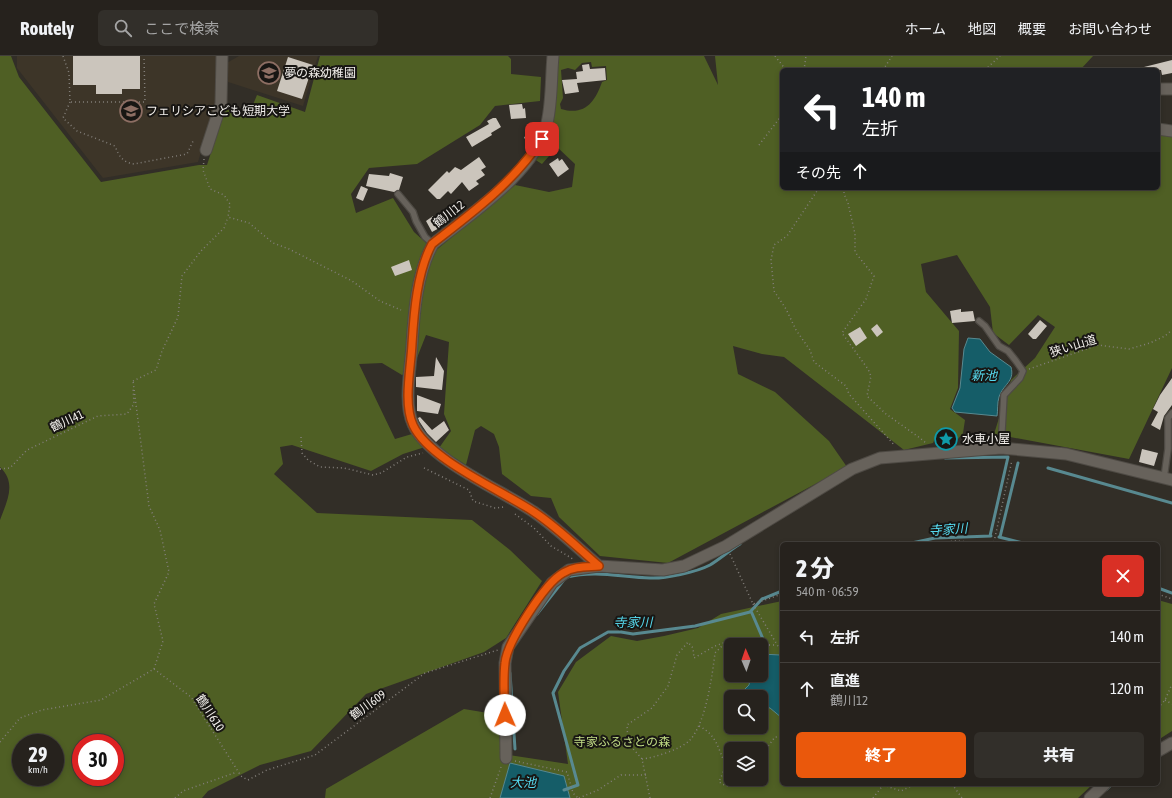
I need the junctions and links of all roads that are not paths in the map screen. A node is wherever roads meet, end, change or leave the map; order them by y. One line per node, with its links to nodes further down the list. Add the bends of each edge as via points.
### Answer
1 (222, 56): 7 (street, via 221,104)
2 (553, 56): 9 (street, 鶴川12, via 548,124 542,139 522,167 493,196)
3 (1172, 88): 4 (street)
4 (1160, 89)
5 (1160, 129): 6 (street)
6 (1172, 130)
7 (206, 150)
8 (398, 194): 9 (lane, via 413,212 425,237)
9 (432, 244): 14 (street, 鶴川12, via 427,253 414,312 409,408 412,424 431,448 534,512)
10 (979, 321): 12 (lane, via 1023,371 1004,395)
11 (1172, 413): 13 (lane, via 1168,418)
12 (1001, 448): 13 (street, via 1066,454); 14 (street, via 880,458 852,469 726,546 674,569)
13 (1168, 479)
14 (599, 566): 17 (street, via 569,570 552,583 508,647 504,663)
15 (1172, 743): 16 (street)
16 (1160, 750)
17 (506, 758)
18 (1103, 786): 19 (street)
19 (1090, 798)

